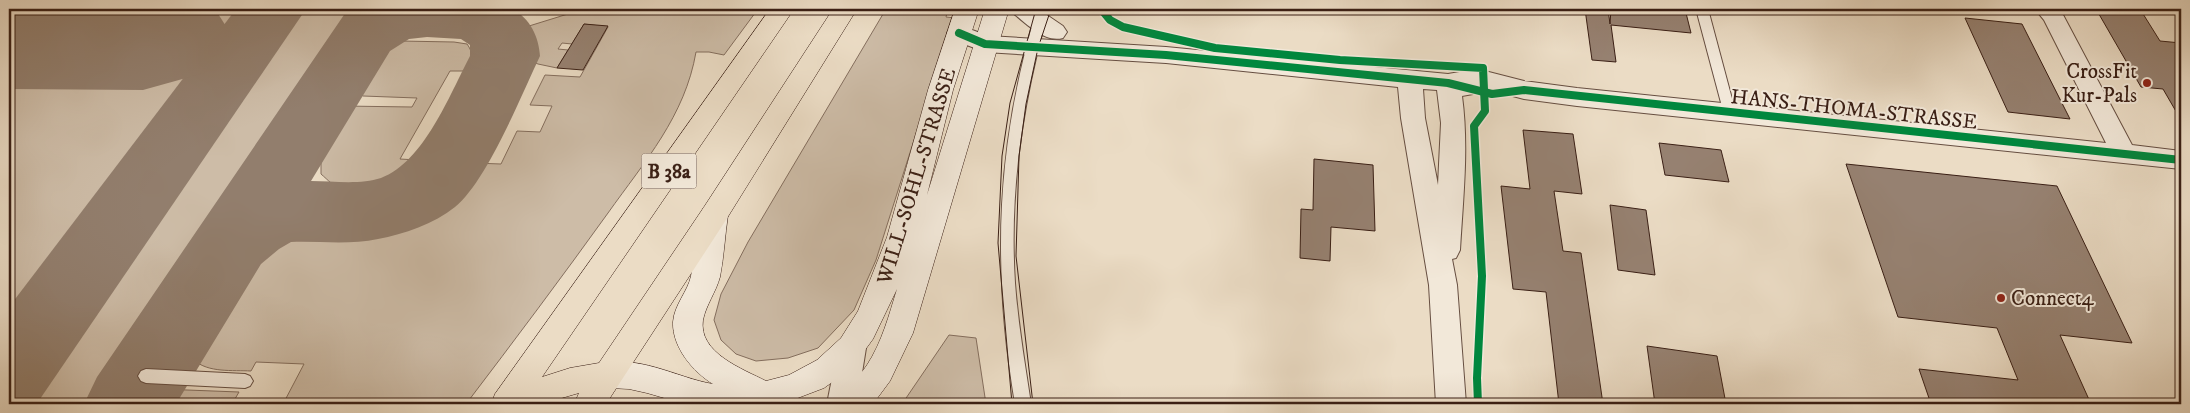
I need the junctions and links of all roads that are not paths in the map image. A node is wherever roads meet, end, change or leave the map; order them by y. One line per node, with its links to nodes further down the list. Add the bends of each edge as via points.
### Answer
1 (782, 9): 14 (main road, B 38a)
2 (845, 9): 12 (main road, B 38a)
3 (1702, 9): 9 (lane)
4 (2046, 9): 10 (street, via 2053,16)
5 (980, 24): 6 (street, HANS-THOMA-STRASSE); 15 (main road, WILL-SOHL-STRASSE, via 933,116 899,246 880,298); 23 (main road, WILL-SOHL-STRASSE, via 894,342 882,369)
6 (1038, 25): 7 (street, HANS-THOMA-STRASSE, via 1166,55); 24 (lane, via 1018,103 1010,156 1008,242 1011,320)
7 (1410, 80): 8 (street, HANS-THOMA-STRASSE); 13 (street, via 1413,118)
8 (1448, 83): 9 (street, HANS-THOMA-STRASSE, via 1492,94 1524,90); 13 (street, via 1453,157)
9 (1730, 114): 10 (street, HANS-THOMA-STRASSE)
10 (2124, 154): 11 (street, HANS-THOMA-STRASSE)
11 (2181, 160)
12 (714, 215): 16 (main road, B 38a); 19 (main road, via 706,278 688,322 691,338 697,352 714,369)
13 (1443, 285): 25 (street)
14 (557, 334): 20 (main road, via 560,360); 21 (main road, B 38a)
15 (852, 348): 19 (main road, WILL-SOHL-STRASSE, via 815,378 780,392); 22 (street)
16 (609, 375): 19 (main road, WILL-SOHL-STRASSE, via 634,376 696,396 732,399); 20 (main road, B 38a)
17 (146, 376): 18 (lane)
18 (245, 381)
19 (762, 395)
20 (581, 397): 21 (main road, via 538,390)
21 (506, 404)
22 (842, 404)
23 (852, 404)
24 (1023, 404)
25 (1451, 404)

